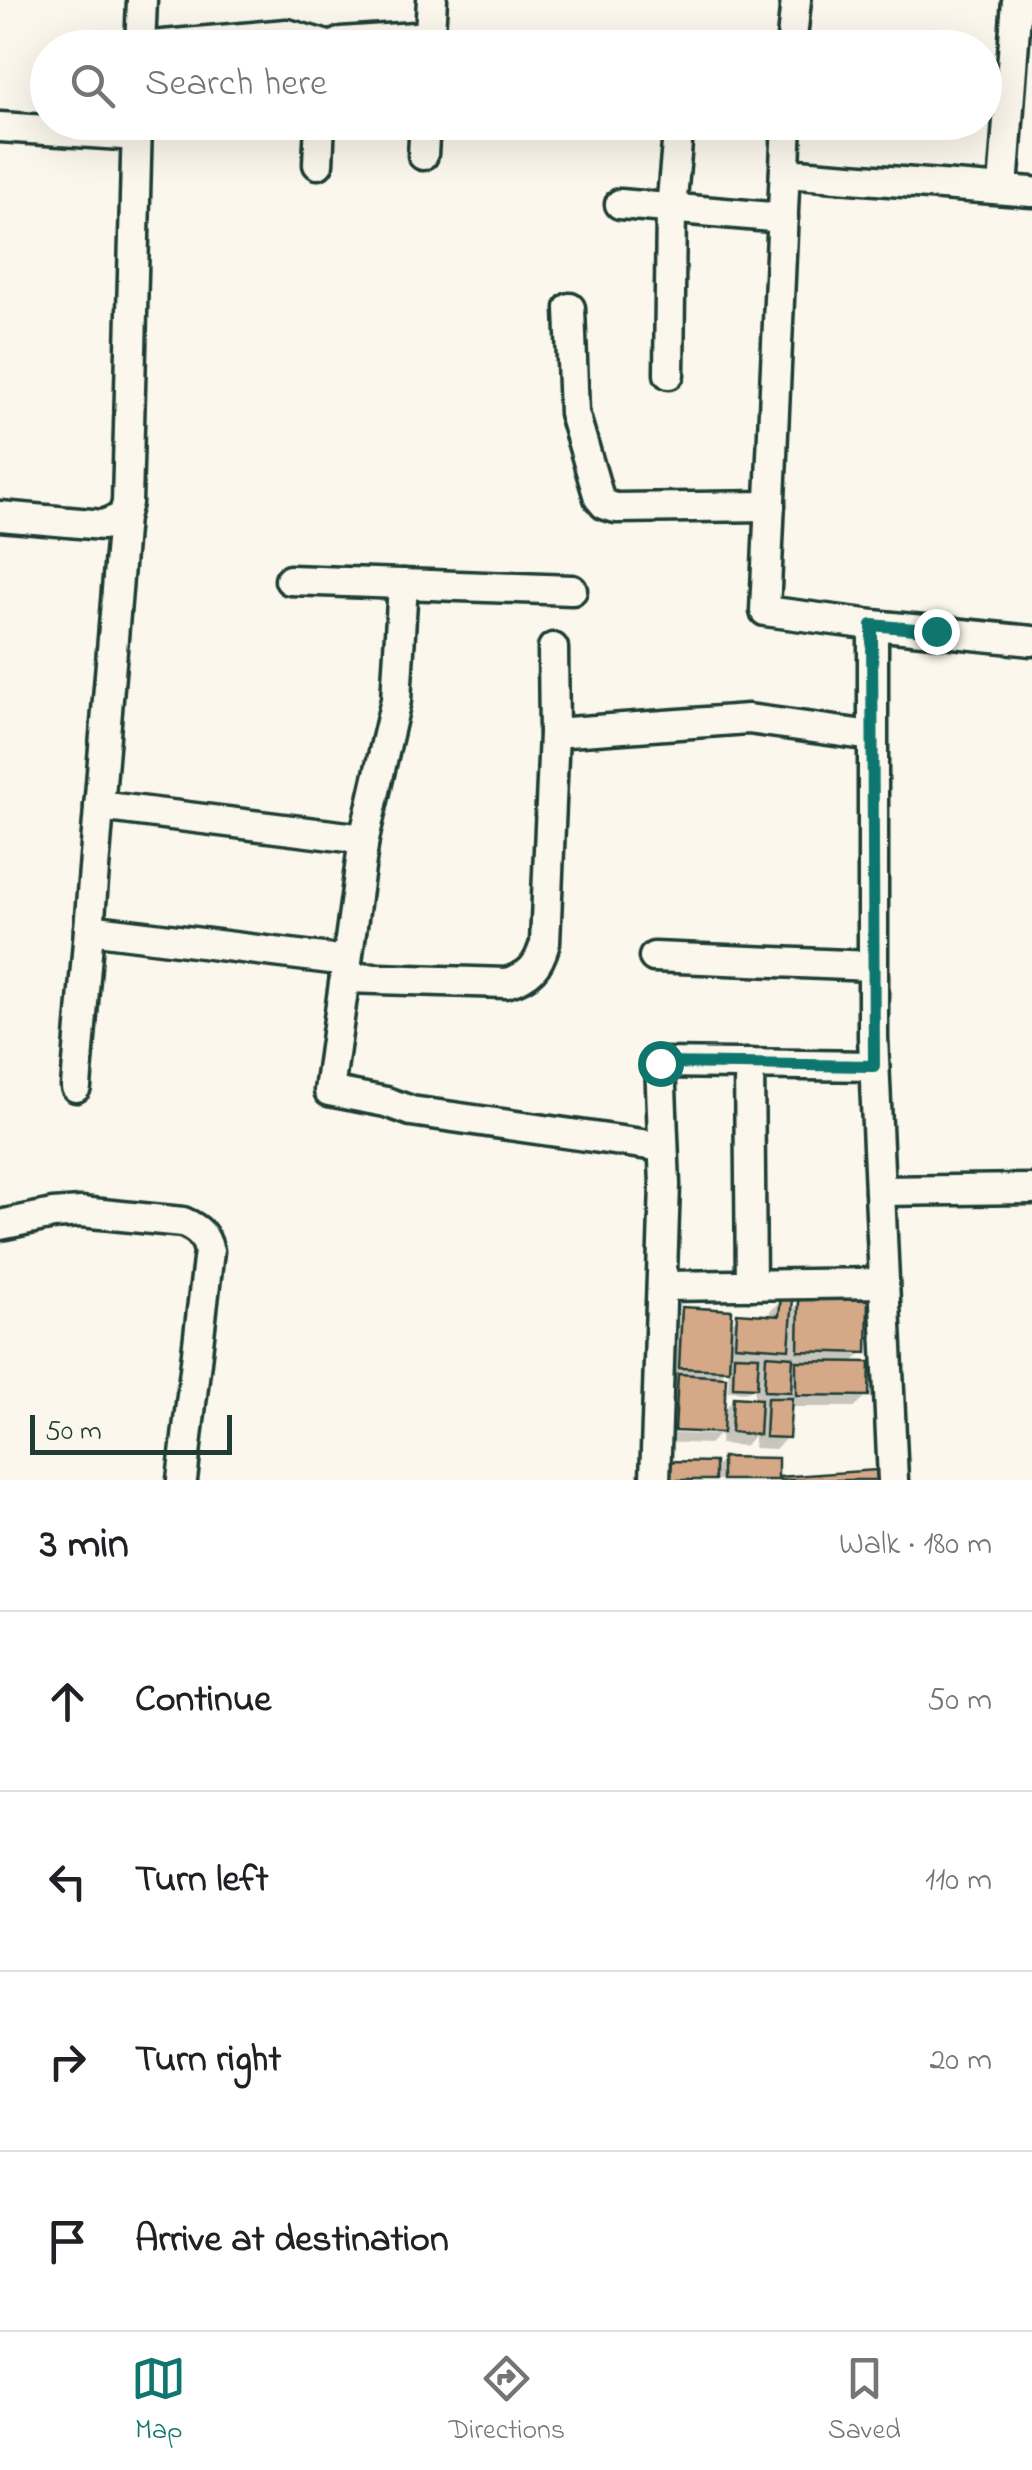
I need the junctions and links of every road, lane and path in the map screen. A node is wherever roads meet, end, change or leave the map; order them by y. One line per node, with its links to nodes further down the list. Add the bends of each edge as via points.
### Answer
1 (142, 0): 5 (street)
2 (432, 0): 6 (street)
3 (796, 0): 7 (street)
4 (1021, 12): 18 (street)
5 (141, 30)
6 (431, 30)
7 (793, 30)
8 (0, 126): 9 (street)
9 (30, 127)
10 (137, 140): 27 (street)
11 (319, 140): 16 (street)
12 (424, 140): 15 (street)
13 (677, 140): 21 (street)
14 (786, 140): 17 (street)
15 (423, 156)
16 (318, 164)
17 (784, 172): 18 (street); 22 (street)
18 (1003, 188): 19 (street)
19 (1032, 192)
20 (620, 204): 21 (street)
21 (671, 209): 22 (street); 24 (street)
22 (782, 218): 25 (street)
23 (570, 308): 25 (street, via 574,413 605,505)
24 (669, 374)
25 (770, 506): 31 (street, via 765,610)
26 (0, 516): 27 (street, via 103,525)
27 (123, 517): 36 (street)
28 (290, 580): 29 (street)
29 (403, 584): 30 (street); 37 (street, via 396,700)
30 (572, 590)
31 (872, 625): 32 (street); 35 (street)
32 (1032, 641)
33 (553, 648): 34 (street)
34 (554, 733): 35 (street, via 748,719); 41 (street, via 545,942 528,976 506,984)
35 (872, 736): 40 (street)
36 (99, 806): 37 (street); 38 (street)
37 (364, 839): 41 (street)
38 (89, 929): 41 (street); 44 (street)
39 (654, 957): 40 (street)
40 (872, 966): 43 (street)
41 (346, 970): 45 (street, via 329,1092 411,1111)
42 (749, 1064): 43 (street); 45 (street, via 660,1063); 50 (street)
43 (874, 1066): 47 (street)
44 (76, 1087)
45 (664, 1147): 51 (street)
46 (1032, 1189): 47 (street)
47 (880, 1191): 49 (street)
48 (0, 1225): 52 (street, via 80,1212 184,1222 206,1237)
49 (884, 1283): 50 (street); 54 (street)
50 (751, 1285): 51 (street)
51 (662, 1286): 53 (street)
52 (182, 1480)
53 (655, 1480)
54 (893, 1480)

